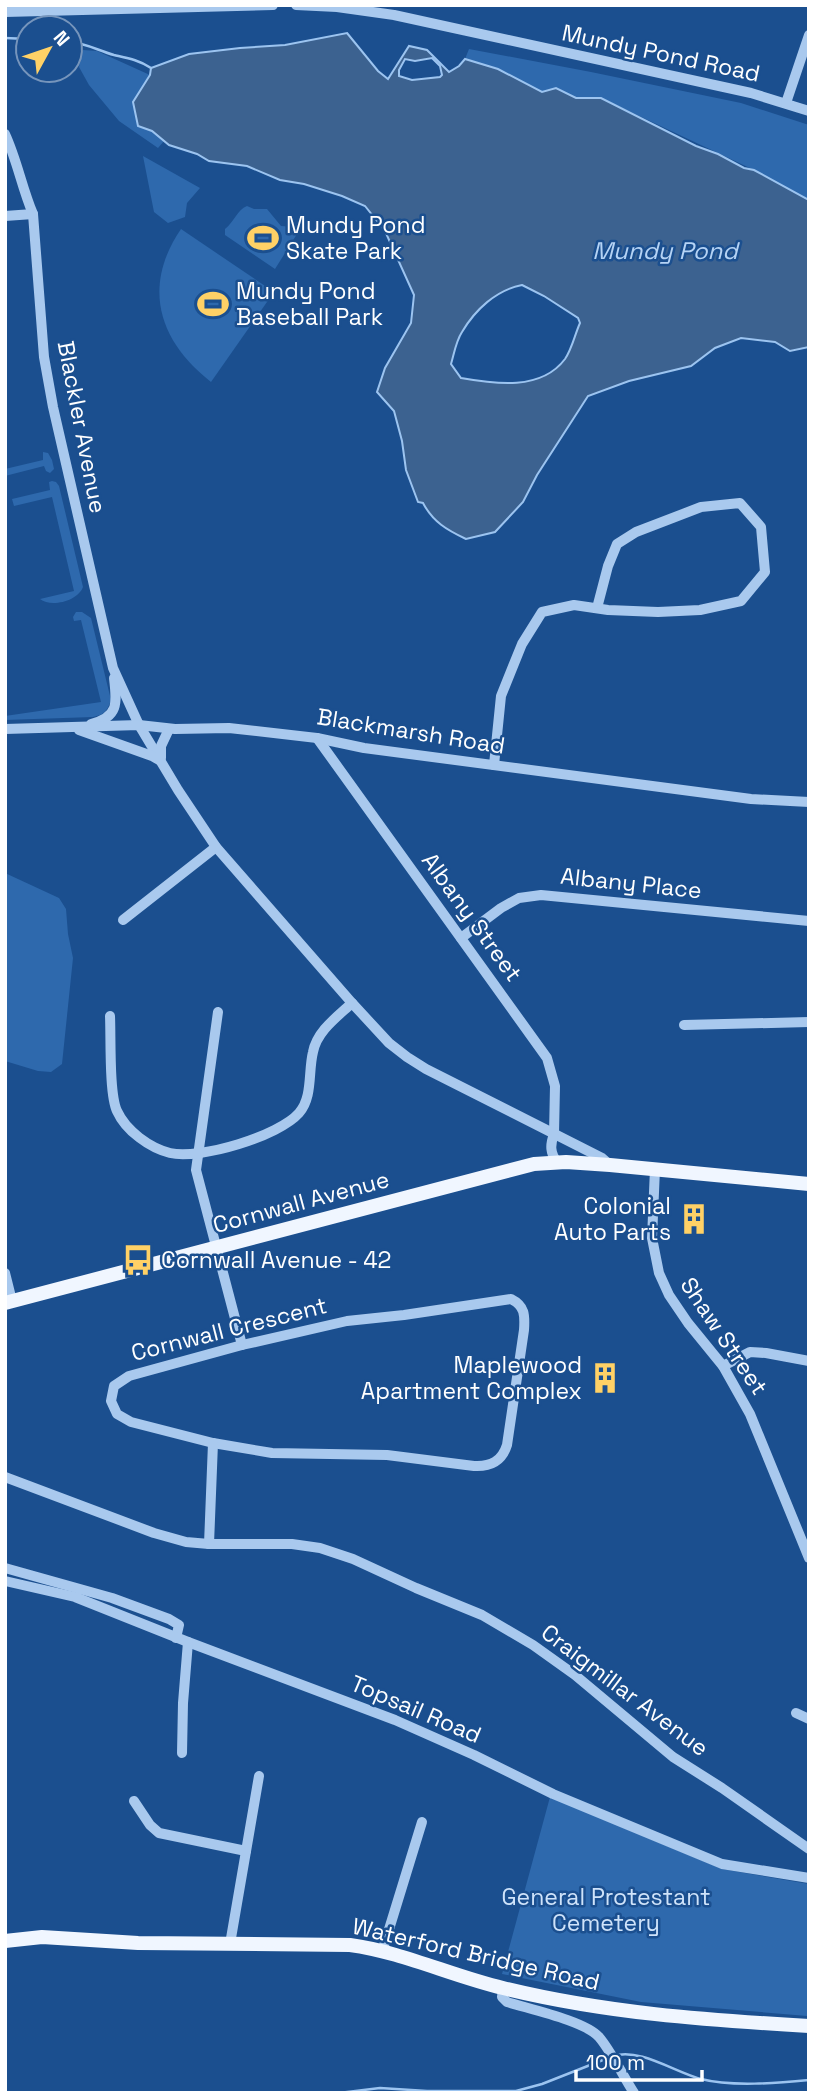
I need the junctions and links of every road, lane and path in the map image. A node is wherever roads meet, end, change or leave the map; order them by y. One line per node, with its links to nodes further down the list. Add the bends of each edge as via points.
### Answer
1 (273, 5): 3 (street)
2 (296, 5): 4 (street, Mundy Pond Road)
3 (212, 6): 5 (street)
4 (395, 10): 7 (street, Mundy Pond Road)
5 (5, 12)
6 (809, 35): 7 (street)
7 (786, 103): 8 (street, Mundy Pond Road)
8 (809, 111)
9 (5, 134): 10 (street, Blackler Avenue)
10 (33, 214): 11 (street); 13 (street, Blackler Avenue, via 51,394)
11 (5, 216)
12 (597, 608): 12 (street, via 700,610 741,601 765,572 761,527 740,503 701,507 636,531 617,544); 20 (street, via 574,605 542,612 522,643 501,696)
13 (113, 668): 14 (street, Blackler Avenue); 15 (street, via 114,711 101,722)
14 (139, 725): 15 (street, Blackmarsh Road); 17 (street, Blackmarsh Road); 19 (street, Blackler Avenue)
15 (76, 728): 16 (street, Blackmarsh Road); 19 (street)
16 (5, 729)
17 (169, 729): 18 (street, Blackmarsh Road, via 229,728); 19 (street, via 159,754)
18 (317, 738): 20 (street, Blackmarsh Road); 25 (street, Albany Street)
19 (161, 762): 22 (street, Blackler Avenue)
20 (494, 765): 21 (street, Blackmarsh Road, via 751,799)
21 (809, 802)
22 (216, 847): 23 (street); 26 (street, Blackler Avenue)
23 (123, 920)
24 (809, 921): 25 (street, Albany Place, via 541,895 519,898)
25 (461, 938): 31 (street, Albany Street, via 547,1058 555,1086)
26 (352, 1003): 31 (street, Blackler Avenue, via 407,1057); 32 (street, via 320,1034 306,1102 293,1119 267,1136)
27 (218, 1012): 32 (street)
28 (110, 1016): 32 (street, via 114,1101 121,1118 159,1149)
29 (809, 1022): 30 (street)
30 (684, 1025)
31 (554, 1134): 33 (street, Albany Street, via 551,1154); 34 (street, Blackler Avenue)
32 (198, 1153): 37 (street, via 196,1170)
33 (557, 1162): 34 (main road, Cornwall Avenue); 37 (main road, Cornwall Avenue, via 522,1166)
34 (610, 1164): 35 (main road, Cornwall Avenue)
35 (655, 1169): 36 (main road, Cornwall Avenue); 42 (street, Shaw Street, via 652,1238 659,1273 669,1295)
36 (809, 1184)
37 (216, 1248): 39 (main road, Cornwall Avenue); 40 (street)
38 (5, 1273): 39 (street)
39 (9, 1302)
40 (242, 1345): 43 (street, Cornwall Crescent, via 129,1376 111,1391 114,1410 127,1420); 43 (street, Cornwall Crescent, via 347,1321 496,1300 517,1302 525,1313 507,1445 493,1464 474,1466 387,1455 272,1453)
41 (809, 1361): 42 (street, via 750,1352)
42 (723, 1366): 46 (street, Shaw Street, via 750,1414)
43 (213, 1443): 45 (street)
44 (5, 1477): 45 (street, Craigmillar Avenue, via 154,1533)
45 (209, 1544): 57 (street, Craigmillar Avenue, via 320,1548 482,1615 575,1675 673,1757)
46 (809, 1558)
47 (5, 1568): 49 (street, via 169,1619 179,1625)
48 (5, 1581): 49 (street, Topsail Road, via 75,1597)
49 (176, 1638): 50 (street, Topsail Road)
50 (188, 1642): 53 (street); 59 (street, Topsail Road, via 395,1720 553,1794 722,1864)
51 (796, 1713): 52 (street)
52 (809, 1719)
53 (182, 1753)
54 (259, 1776): 58 (street)
55 (134, 1801): 58 (street, via 159,1833)
56 (422, 1822): 62 (street)
57 (809, 1849)
58 (246, 1851): 61 (street)
59 (809, 1878)
60 (5, 1941): 61 (main road, Waterford Bridge Road, via 41,1937)
61 (230, 1944): 62 (main road, Waterford Bridge Road, via 337,1944)
62 (382, 1952): 63 (main road, Waterford Bridge Road)
63 (503, 1988): 64 (main road, Waterford Bridge Road, via 646,2014); 65 (street, via 507,2002 589,2028 606,2046)
64 (809, 2026)
65 (634, 2093)

